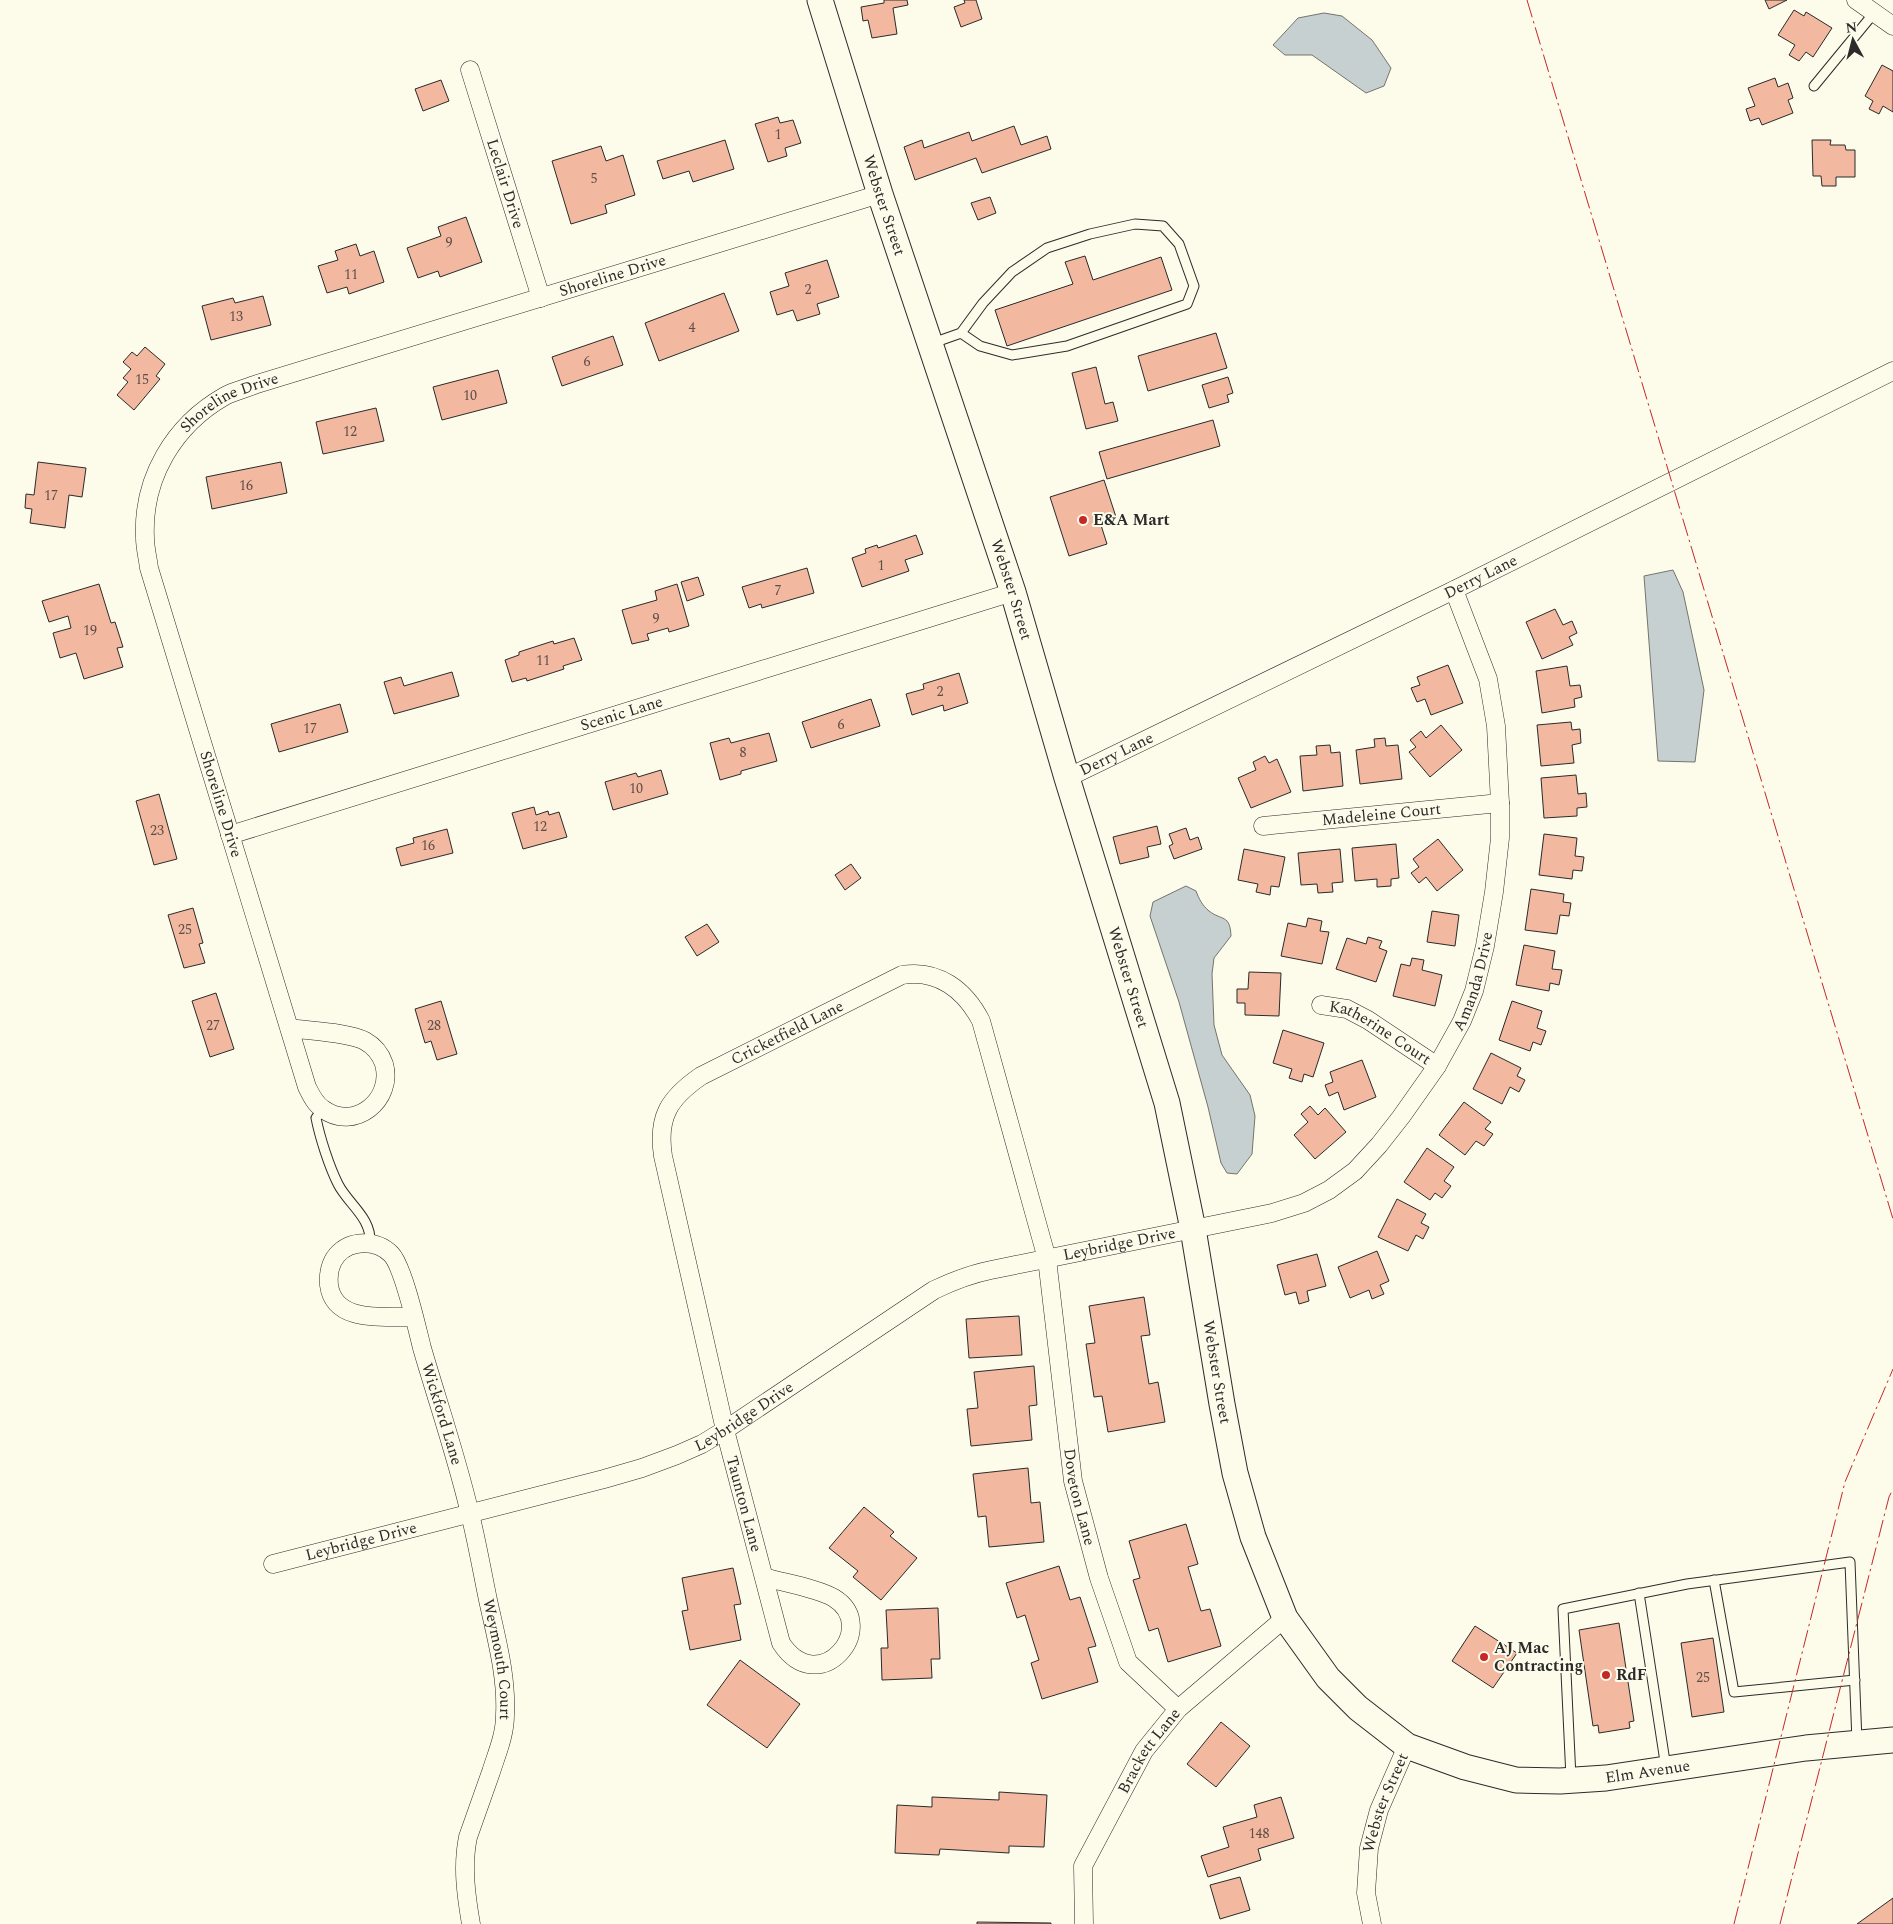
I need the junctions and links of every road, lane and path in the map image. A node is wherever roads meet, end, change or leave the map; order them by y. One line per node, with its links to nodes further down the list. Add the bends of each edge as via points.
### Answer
1 (820, 0): 7 (main road, Webster Street)
2 (1856, 0): 3 (street)
3 (1874, 13): 4 (street); 6 (lane)
4 (1893, 26)
5 (470, 70): 8 (street, Leclair Drive)
6 (1814, 86)
7 (880, 194): 8 (street, Shoreline Drive); 10 (main road, Webster Street)
8 (542, 298): 17 (street, Shoreline Drive, via 227,395 202,411 180,432 165,454 152,480 147,508 144,538 149,568)
9 (961, 333): 9 (lane, via 1012,272 1047,248 1134,224 1162,226 1179,244 1194,286 1187,304 1067,346 1012,355 980,346); 10 (lane)
10 (930, 344): 13 (main road, Webster Street)
11 (1893, 371): 12 (street, Derry Lane)
12 (1454, 590): 14 (street, Derry Lane); 15 (street, Amanda Drive, via 1488,679 1496,726)
13 (1013, 592): 14 (main road, Webster Street); 17 (street, Scenic Lane)
14 (1067, 778): 22 (main road, Webster Street, via 1167,1102)
15 (1500, 803): 16 (street, Madeleine Court); 20 (street, Amanda Drive, via 1500,838 1485,946 1474,991 1462,1021)
16 (1262, 826)
17 (230, 835): 19 (street, Shoreline Drive)
18 (1321, 1005): 20 (street, Katherine Court, via 1347,1009 1368,1020)
19 (289, 1028): 21 (street, Shoreline Drive, via 307,1087 313,1100); 21 (street, via 365,1041 383,1060 385,1085 372,1106 349,1116 335,1115)
20 (1437, 1066): 22 (street, Amanda Drive, via 1379,1145 1330,1190 1304,1203 1272,1213)
21 (323, 1109): 23 (lane, via 316,1118 332,1170 338,1185 370,1228)
22 (1193, 1229): 24 (street, Leybridge Drive); 32 (main road, Webster Street, via 1236,1473 1253,1537)
23 (370, 1243): 25 (street, Wickford Lane, via 381,1247 397,1263); 25 (street, via 346,1248 330,1266 329,1290 335,1301 355,1315)
24 (1047, 1259): 26 (street, Leybridge Drive, via 972,1274 934,1290); 26 (street, Cricketfield Lane, via 981,1021 965,995 935,976 902,975 701,1076 681,1090 667,1108 661,1143); 34 (street, Doveton Lane, via 1073,1481 1099,1578 1128,1662)
25 (413, 1317): 27 (street, Wickford Lane)
26 (725, 1430): 27 (street, Leybridge Drive, via 702,1444 642,1468); 29 (street, Taunton Lane)
27 (470, 1512): 28 (street, Leybridge Drive); 40 (street, Weymouth Court, via 500,1655 506,1715 502,1742 465,1852 465,1890)
28 (273, 1564)
29 (764, 1577): 29 (street, Taunton Lane, via 826,1594 844,1607 851,1628 849,1639 834,1659 810,1664 798,1661 788,1653 781,1643)
30 (1714, 1580): 31 (lane); 33 (lane, via 1734,1692); 33 (lane, via 1850,1562)
31 (1639, 1593): 38 (lane); 39 (lane, via 1563,1609)
32 (1285, 1618): 34 (street, Brackett Lane); 37 (main road, Webster Street, via 1328,1678 1358,1708)
33 (1855, 1680): 36 (lane)
34 (1178, 1709): 41 (street, Brackett Lane, via 1144,1750 1083,1866)
35 (1893, 1740): 36 (main road, Elm Avenue)
36 (1857, 1743): 38 (main road, Elm Avenue)
37 (1408, 1746): 39 (main road, Elm Avenue, via 1465,1767 1516,1780); 42 (street, Webster Street, via 1379,1810 1369,1848 1366,1892)
38 (1666, 1769): 39 (main road, Elm Avenue)
39 (1571, 1780)
40 (472, 1924)
41 (1084, 1924)
42 (1372, 1924)

